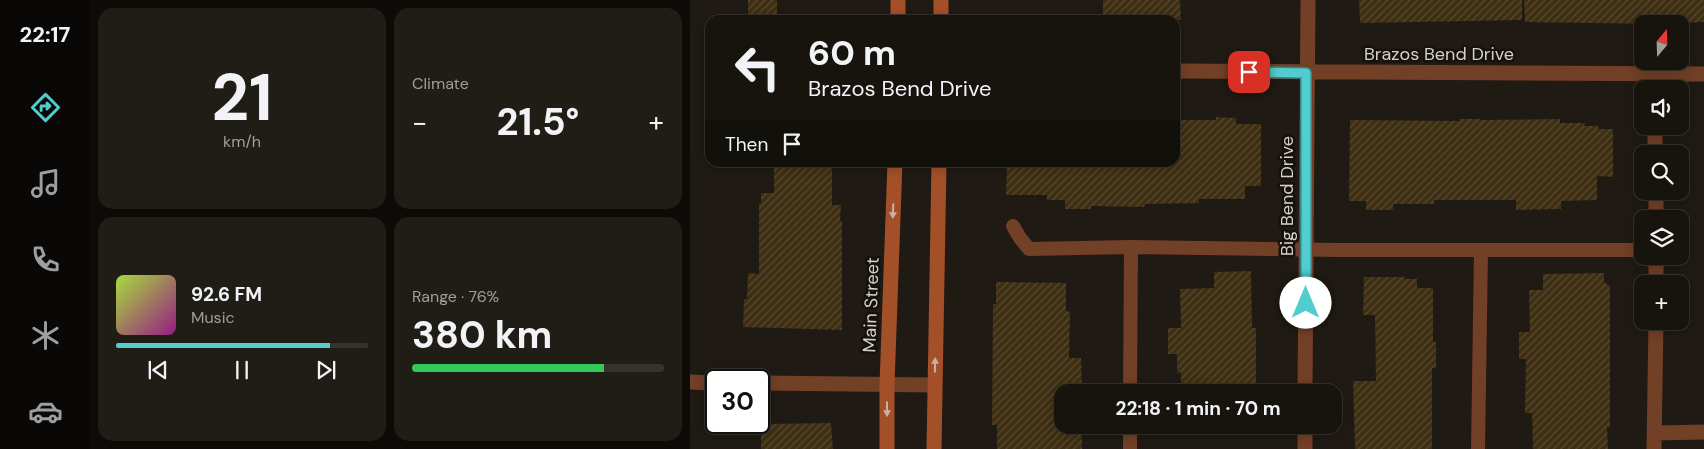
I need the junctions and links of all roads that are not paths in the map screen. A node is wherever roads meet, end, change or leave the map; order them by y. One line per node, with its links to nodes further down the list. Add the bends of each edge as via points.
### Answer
1 (898, 0): 4 (street)
2 (941, 0): 5 (street)
3 (1308, 0): 7 (street, Big Bend Drive)
4 (898, 15)
5 (941, 15)
6 (1180, 71): 7 (street, Brazos Bend Drive)
7 (1306, 73): 8 (street, Brazos Bend Drive); 15 (street, Big Bend Drive)
8 (1654, 73): 9 (street, Brazos Bend Drive); 10 (street)
9 (1704, 74)
10 (1654, 80)
11 (895, 167): 24 (street, Main Street, one-way to 24)
12 (939, 167): 25 (street, one-way to 12)
13 (1013, 226): 14 (lane, via 1029,249)
14 (1131, 247): 15 (lane); 22 (lane)
15 (1306, 249): 16 (lane); 23 (street, Big Bend Drive)
16 (1481, 250): 17 (lane); 34 (lane)
17 (1634, 250)
18 (1656, 330): 27 (street)
19 (690, 382): 20 (street)
20 (705, 383)
21 (770, 383): 24 (street)
22 (1130, 384)
23 (1306, 384)
24 (887, 385): 25 (street); 30 (street, Main Street, one-way to 30)
25 (934, 386): 31 (street)
26 (1704, 432): 27 (street)
27 (1655, 433): 35 (street)
28 (1130, 434): 32 (lane)
29 (1305, 434): 33 (street)
30 (887, 449)
31 (934, 449)
32 (1130, 449)
33 (1305, 449)
34 (1478, 449)
35 (1654, 449)

